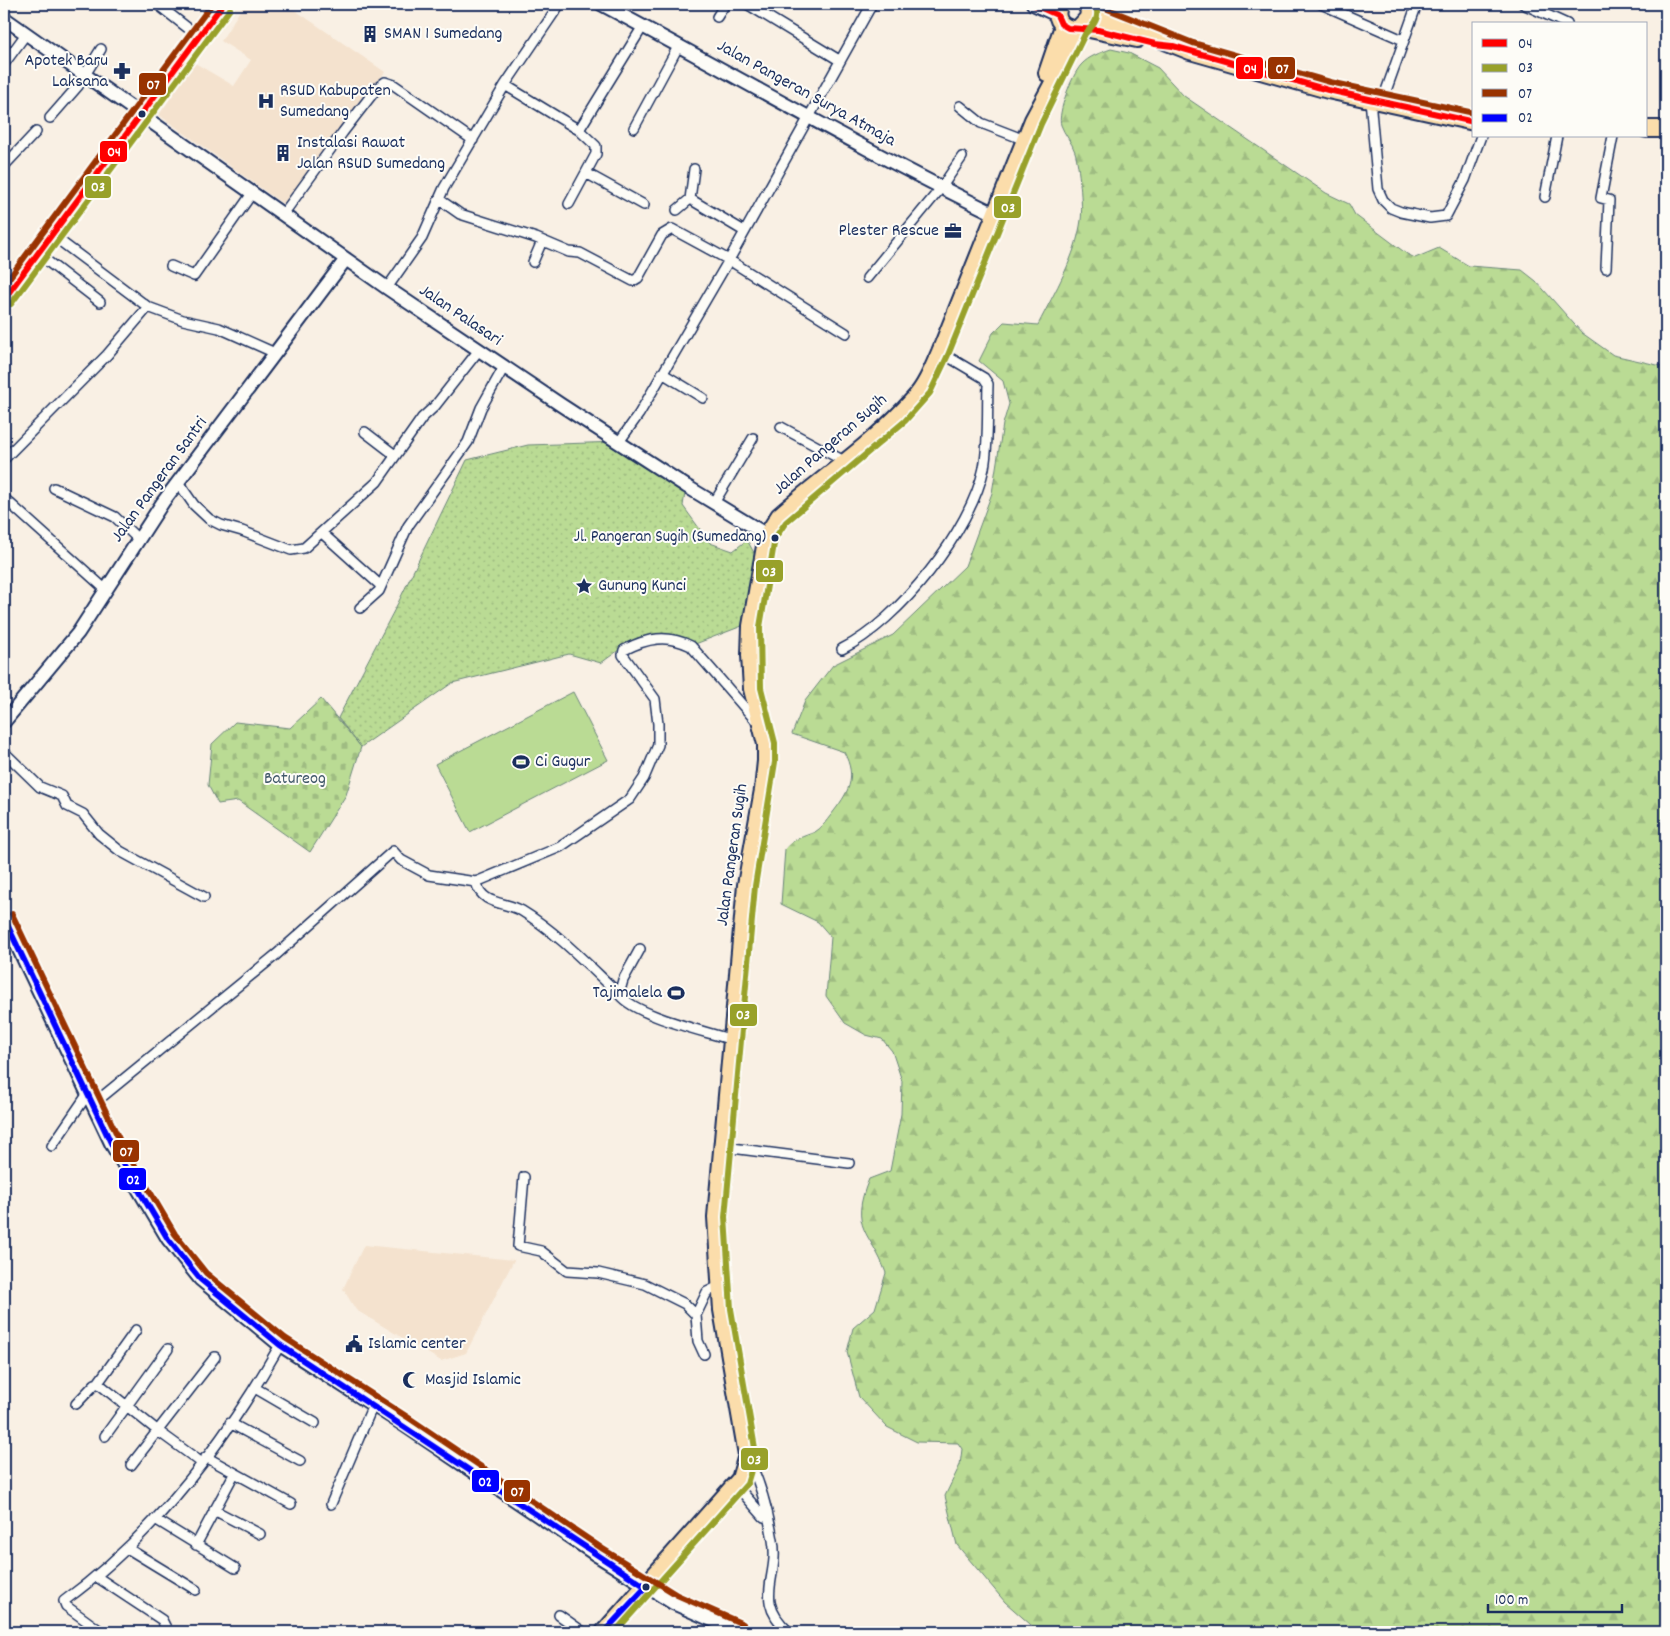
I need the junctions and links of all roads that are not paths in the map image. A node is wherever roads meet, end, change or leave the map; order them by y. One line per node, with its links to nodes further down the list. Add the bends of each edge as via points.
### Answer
1 (157, 4): 19 (street)
2 (223, 4): 19 (street)
3 (560, 4): 27 (street)
4 (601, 4): 17 (street, Jalan Pangeran Surya Atmaja)
5 (725, 4): 13 (street)
6 (747, 4): 24 (street)
7 (872, 4): 24 (street)
8 (1033, 4): 15 (street)
9 (1320, 4): 20 (street)
10 (1417, 4): 20 (street)
11 (1523, 4): 16 (street)
12 (1088, 6): 15 (highway, Jalan Pangeran Sugih, via 1088,18); 22 (highway)
13 (717, 17)
14 (4, 18): 18 (street, Jalan Palasari)
15 (1068, 20): 22 (highway, via 1155,44); 43 (highway, Jalan Pangeran Sugih, via 1036,102)
16 (1563, 22)
17 (643, 26): 21 (street, Jalan Pangeran Surya Atmaja); 37 (street)
18 (26, 34): 25 (street); 26 (street, Jalan Palasari)
19 (198, 36): 30 (street)
20 (1404, 40): 28 (street)
21 (679, 45): 31 (street, Jalan Pangeran Surya Atmaja); 34 (street)
22 (1174, 46): 28 (highway)
23 (101, 49): 26 (street)
24 (839, 60): 31 (street)
25 (4, 64)
26 (85, 74): 30 (street, Jalan Palasari); 32 (street)
27 (505, 85): 37 (street); 42 (street)
28 (1376, 101): 33 (highway); 39 (street, via 1378,189 1386,204 1396,210 1430,218 1446,216 1463,185)
29 (960, 106): 43 (street, via 981,123)
30 (143, 114): 49 (street, Jalan Palasari); 59 (street)
31 (808, 117): 48 (street, Jalan Pangeran Surya Atmaja); 58 (street)
32 (50, 118)
33 (1472, 122)
34 (634, 128)
35 (1648, 129): 36 (highway)
36 (1666, 129)
37 (579, 130): 47 (street, via 597,148)
38 (36, 132): 45 (street)
39 (1480, 138)
40 (1557, 138): 50 (street)
41 (1613, 138): 66 (street, via 1601,198 1610,200)
42 (473, 140): 52 (street); 56 (street, via 385,82 343,132)
43 (1026, 140): 57 (highway, Jalan Pangeran Sugih)
44 (962, 157): 48 (street)
45 (4, 164)
46 (694, 169): 51 (street)
47 (586, 173): 53 (street); 54 (street)
48 (941, 188): 57 (street, Jalan Pangeran Surya Atmaja); 68 (street)
49 (253, 192): 56 (street, Jalan Palasari); 65 (street, via 194,276)
50 (1545, 197)
51 (690, 199): 55 (street); 58 (street)
52 (440, 200): 60 (street, via 466,217); 70 (street, via 422,238)
53 (569, 204)
54 (644, 205)
55 (677, 210)
56 (284, 213): 62 (street, Jalan Palasari)
57 (995, 214): 76 (highway, Jalan Pangeran Sugih)
58 (744, 232): 63 (street)
59 (52, 235): 61 (street); 73 (street)
60 (542, 241): 63 (street, via 582,254 633,281 638,278 662,235 672,229); 64 (street)
61 (38, 254): 69 (street); 72 (street)
62 (346, 259): 70 (street, Jalan Palasari); 77 (street, Jalan Pangeran Santri)
63 (728, 260): 74 (street); 79 (street)
64 (533, 262)
65 (171, 266)
66 (1606, 268)
67 (4, 269): 69 (street)
68 (867, 278)
69 (18, 280): 71 (street)
70 (387, 288): 75 (street, Jalan Palasari)
71 (4, 299)
72 (100, 302)
73 (148, 307): 77 (street, via 183,320 219,328); 86 (street, via 107,356)
74 (846, 333)
75 (479, 350): 78 (street, Jalan Palasari); 85 (street)
76 (940, 352): 87 (highway, Jalan Pangeran Sugih, via 914,399); 98 (street, via 984,378 988,384 984,467 976,495 961,528 898,606 882,624)
77 (275, 353): 88 (street, Jalan Pangeran Santri)
78 (504, 367): 84 (street, Jalan Palasari); 95 (street, via 481,408 468,442 408,526)
79 (662, 373): 80 (street); 84 (street)
80 (703, 398)
81 (781, 427): 87 (street)
82 (365, 432): 85 (street)
83 (753, 438): 91 (street)
84 (619, 442): 91 (street, Jalan Palasari)
85 (395, 455): 92 (street, via 377,482)
86 (4, 459)
87 (844, 461): 93 (highway, Jalan Pangeran Sugih, via 779,516)
88 (178, 482): 92 (street, via 209,520 292,550 304,548); 94 (street, Jalan Pangeran Santri)
89 (54, 488): 94 (street, via 114,517)
90 (4, 498): 96 (street)
91 (714, 503): 93 (street, Jalan Palasari)
92 (322, 533): 95 (street)
93 (766, 535): 100 (highway, Jalan Pangeran Sugih, via 751,626 750,655 752,688)
94 (138, 539): 96 (street, Jalan Pangeran Santri)
95 (381, 586): 97 (street)
96 (105, 588): 99 (street, Jalan Pangeran Santri, via 78,633)
97 (360, 608)
98 (842, 649)
99 (4, 722)
100 (762, 726): 102 (street, via 691,646 680,640 653,638 624,650 623,655 654,699 658,724 658,745 644,778 630,799 560,847); 107 (highway, Jalan Pangeran Sugih, via 766,744 764,780 746,885)
101 (4, 752): 103 (street, via 40,787 62,796 67,806 83,814 99,834 120,851)
102 (476, 882): 106 (street, via 487,899 521,910 548,929); 108 (street, via 429,875 401,860 393,851 277,954)
103 (204, 897)
104 (4, 918): 108 (street)
105 (640, 950): 106 (street)
106 (619, 994): 107 (street, via 643,1011)
107 (732, 1040): 110 (highway, Jalan Pangeran Sugih)
108 (89, 1100): 109 (street); 116 (street, via 145,1202 184,1260 200,1279)
109 (52, 1146)
110 (724, 1147): 111 (street); 113 (highway, Jalan Pangeran Sugih, via 716,1218)
111 (848, 1163)
112 (524, 1177): 114 (street, via 518,1246 541,1251 567,1271 598,1273 645,1284 685,1304)
113 (719, 1286): 114 (street, via 707,1292); 129 (highway, Jalan Pangeran Sugih)
114 (696, 1315): 118 (street, via 698,1341)
115 (136, 1330): 120 (street)
116 (280, 1345): 121 (street); 123 (street)
117 (168, 1348): 124 (street)
118 (704, 1354)
119 (215, 1357): 127 (street)
120 (98, 1383): 122 (street); 124 (street)
121 (255, 1388): 125 (street); 126 (street)
122 (76, 1404)
123 (372, 1405): 136 (street); 145 (street)
124 (127, 1406): 127 (street); 128 (street)
125 (315, 1423)
126 (230, 1424): 130 (street); 131 (street)
127 (158, 1431): 130 (street); 132 (street)
128 (105, 1436)
129 (747, 1456): 134 (highway, Jalan Pangeran Sugih, via 743,1473); 139 (street, via 756,1475)
130 (204, 1460): 133 (street); 138 (street)
131 (300, 1461)
132 (131, 1465)
133 (234, 1474): 135 (street); 137 (street)
134 (731, 1489): 139 (street, via 742,1492); 145 (highway, Jalan Pangeran Sugih)
135 (291, 1504)
136 (331, 1504)
137 (214, 1510): 140 (street); 141 (street)
138 (155, 1520): 141 (street); 142 (street)
139 (768, 1524): 153 (street, via 774,1560 768,1597 771,1609)
140 (260, 1534)
141 (196, 1545): 143 (street)
142 (127, 1548): 144 (street); 146 (street)
143 (235, 1568)
144 (97, 1577): 148 (street, via 64,1601 64,1605); 149 (street, via 162,1620)
145 (646, 1587): 151 (highway, Jalan Pangeran Sugih); 152 (street, via 673,1603)
146 (196, 1590)
147 (559, 1615): 150 (street)
148 (98, 1630)
149 (168, 1632)
150 (583, 1632)
151 (604, 1632)
152 (739, 1632)
153 (789, 1632)

